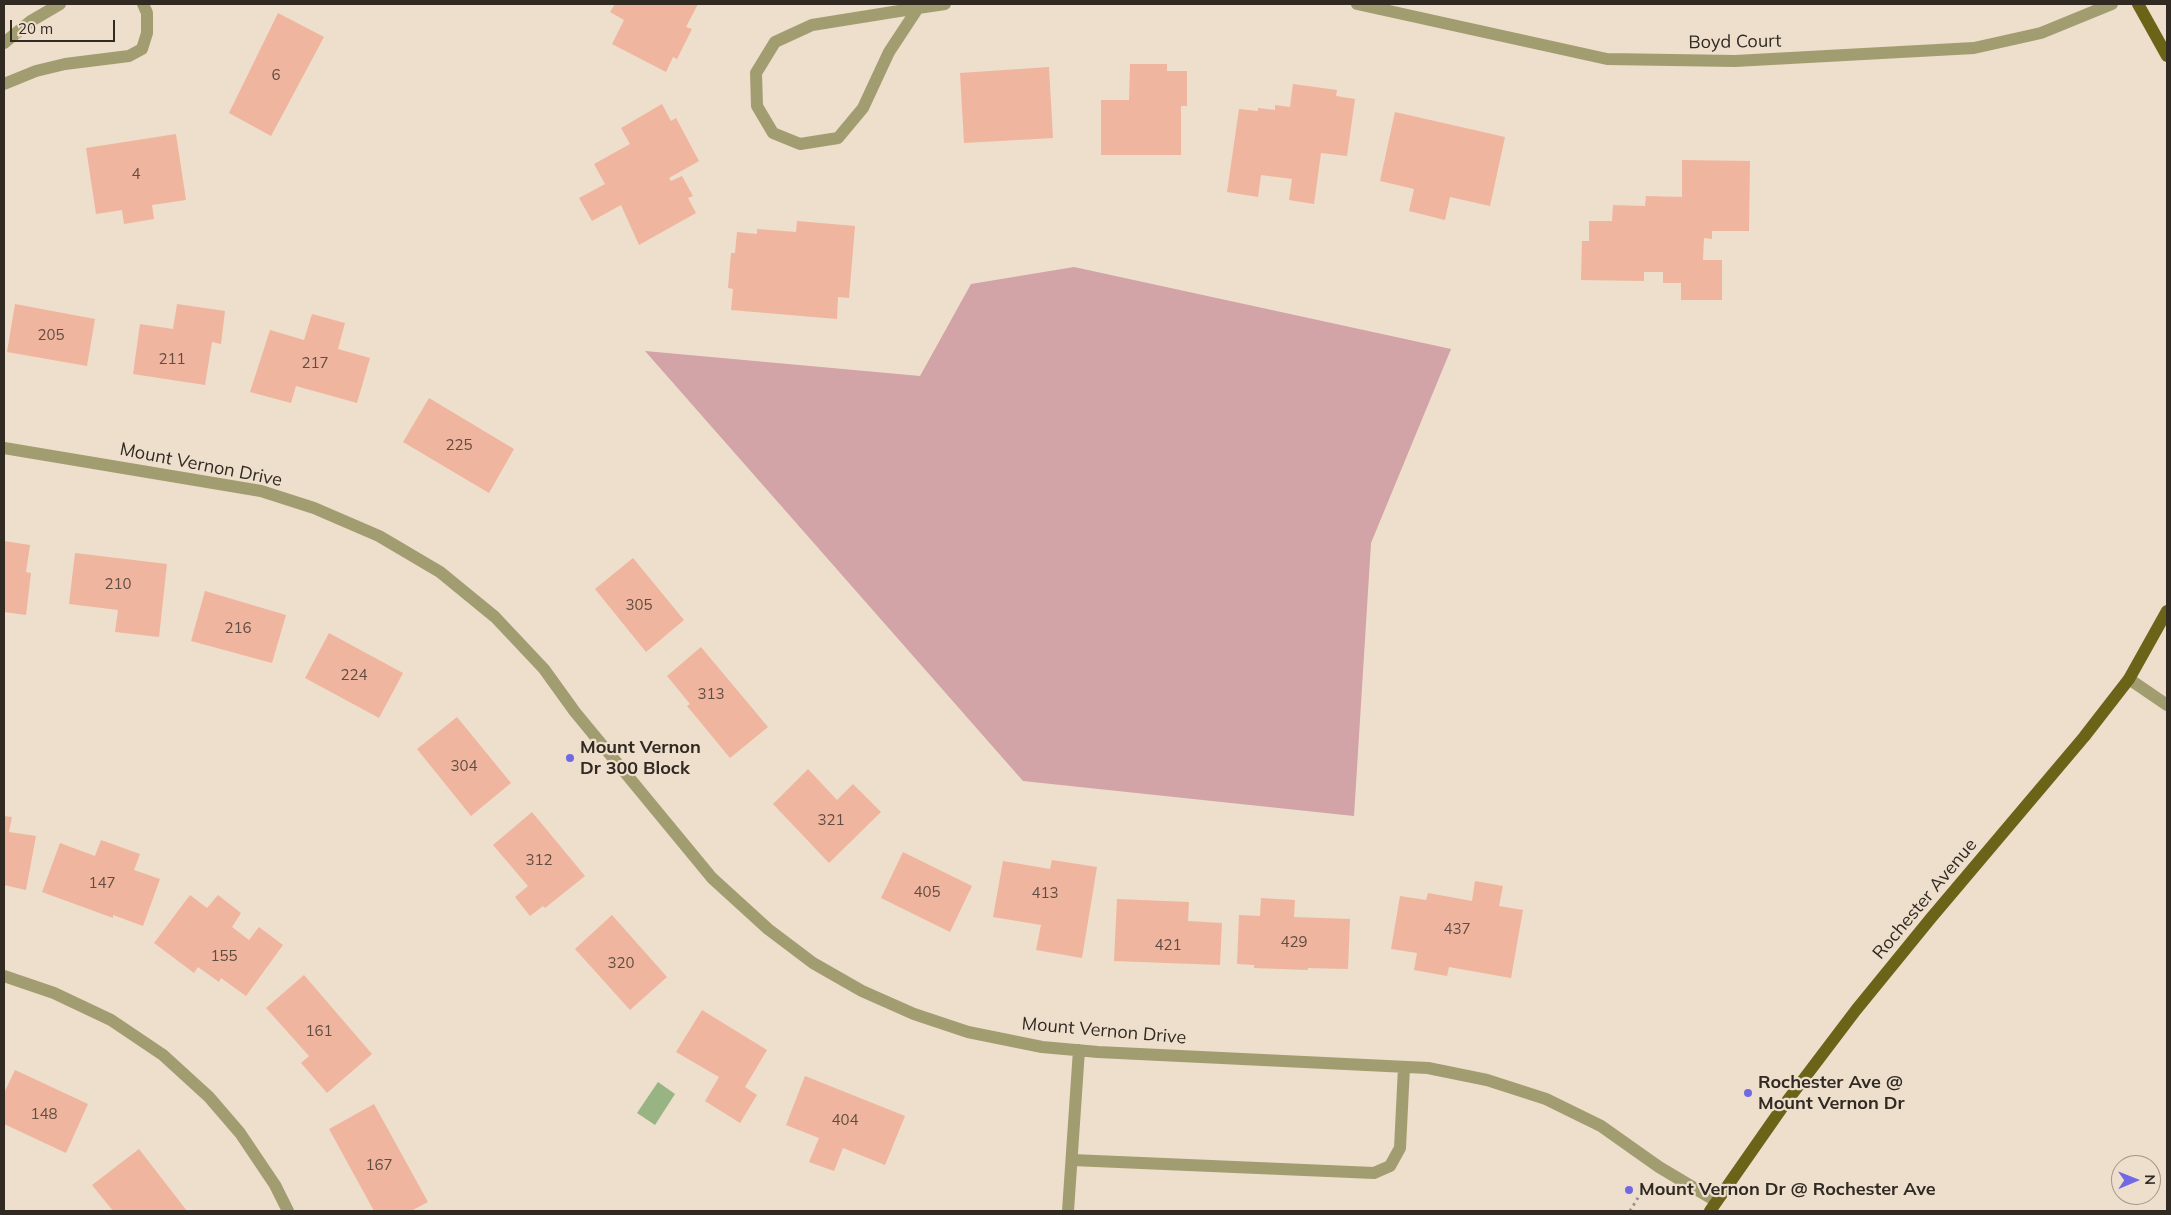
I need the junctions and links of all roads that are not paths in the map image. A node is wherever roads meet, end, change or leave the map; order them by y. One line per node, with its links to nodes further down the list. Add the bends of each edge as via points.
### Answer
1 (60, 4): 8 (street, via 31,21)
2 (143, 4): 10 (street, via 147,13 147,33 142,49 129,56 36,71)
3 (945, 4): 7 (street)
4 (1357, 4): 5 (street, Boyd Court, via 1607,60 1735,61 1974,48 2041,34)
5 (2112, 4)
6 (2138, 4): 9 (main road)
7 (918, 8): 7 (street, via 812,25 775,42 756,73 757,106 773,133 800,144 838,138 863,108 889,52)
8 (4, 43)
9 (2167, 56)
10 (4, 84)
11 (4, 448): 16 (street, Mount Vernon Drive, via 261,490 379,536 440,572 495,617 544,669 575,712 712,878 768,929 813,963 862,991 914,1014 968,1032 1042,1047)
12 (2167, 611): 13 (main road, Rochester Avenue)
13 (2129, 679): 14 (street); 19 (main road, Rochester Avenue, via 2084,738 1856,1010)
14 (2167, 705)
15 (4, 976): 20 (street, via 54,992 110,1020 163,1055 209,1097 240,1133 275,1184)
16 (1079, 1050): 17 (street, Mount Vernon Drive); 18 (street)
17 (1404, 1067): 18 (street, via 1400,1148 1390,1166 1374,1173); 19 (street, Mount Vernon Drive, via 1428,1068 1488,1080 1546,1099 1601,1126)
18 (1072, 1160): 21 (street)
19 (1713, 1206)
20 (288, 1211)
21 (1068, 1211)

